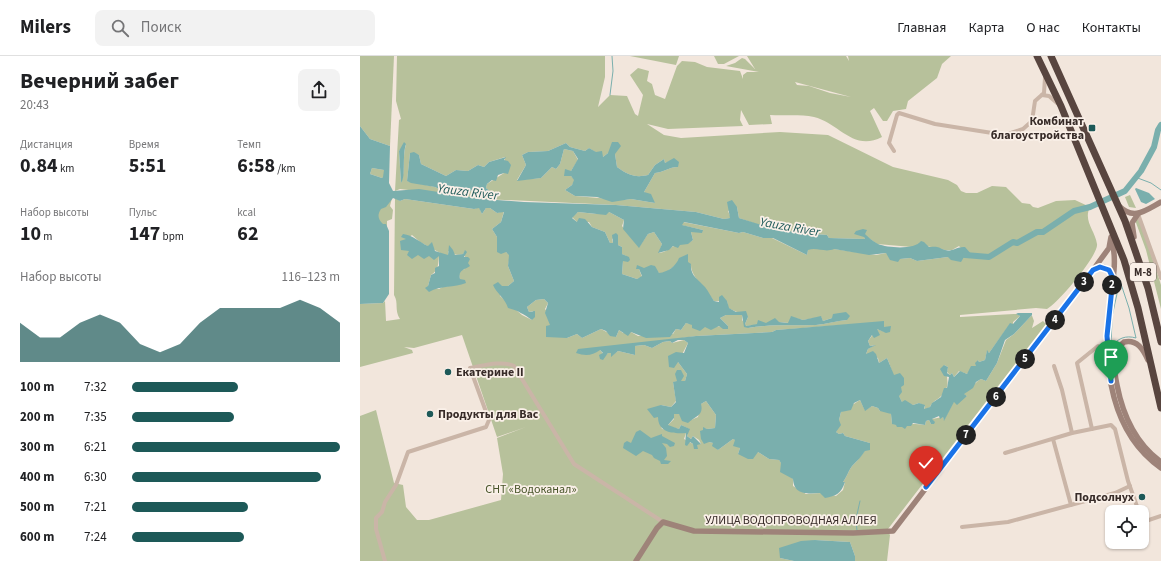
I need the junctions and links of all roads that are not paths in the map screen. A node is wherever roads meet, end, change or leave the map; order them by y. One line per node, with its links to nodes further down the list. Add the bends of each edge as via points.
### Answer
1 (1037, 56): 3 (highway, М-8)
2 (1051, 56): 8 (highway, М-8)
3 (1045, 70): 4 (street, via 1046,86); 5 (highway, М-8)
4 (1042, 95): 5 (street, via 1049,96); 6 (street, via 1036,101 1031,123 1008,135 935,124 900,113 897,115 889,143)
5 (1062, 108): 9 (highway, М-8)
6 (894, 151)
7 (1161, 202): 10 (street)
8 (1118, 204): 10 (street, via 1127,212); 12 (highway, М-8)
9 (1104, 209): 11 (street); 19 (highway, М-8, via 1134,292)
10 (1138, 214): 12 (street, via 1133,218 1132,226); 15 (street)
11 (1111, 237): 13 (street, УЛИЦА ВОДОПРОВОДНАЯ АЛЛЕЯ, via 1109,248); 14 (street, via 1114,252)
12 (1138, 256): 16 (highway, М-8)
13 (1093, 270): 14 (street, via 1106,268); 32 (street, УЛИЦА ВОДОПРОВОДНАЯ АЛЛЕЯ, via 893,531 694,531)
14 (1113, 278): 26 (street, via 1107,336 1111,381 1122,423 1133,441)
15 (1161, 278)
16 (1161, 342)
17 (1098, 346): 21 (street, via 1076,363)
18 (1054, 366): 22 (street)
19 (1152, 367): 20 (highway, М-8); 25 (street, via 1143,350 1135,343 1124,342 1115,351 1114,368 1122,408 1133,433)
20 (1161, 408)
21 (1092, 429): 22 (street); 27 (street, via 1107,425 1114,427)
22 (1072, 433): 23 (street)
23 (1053, 439): 24 (street); 28 (street)
24 (1005, 453)
25 (1161, 462)
26 (1161, 468)
27 (1130, 486): 28 (street, via 1115,493); 29 (street)
28 (1071, 505): 33 (street, via 1008,522)
29 (1137, 505)
30 (1161, 516): 31 (street)
31 (1149, 519)
32 (663, 522): 34 (street, УЛИЦА ВОДОПРОВОДНАЯ АЛЛЕЯ, via 570,460 514,366 503,364 470,368 489,420 486,428 408,452 396,486 376,518 376,528); 35 (street)
33 (962, 527)
34 (385, 561)
35 (636, 561)

